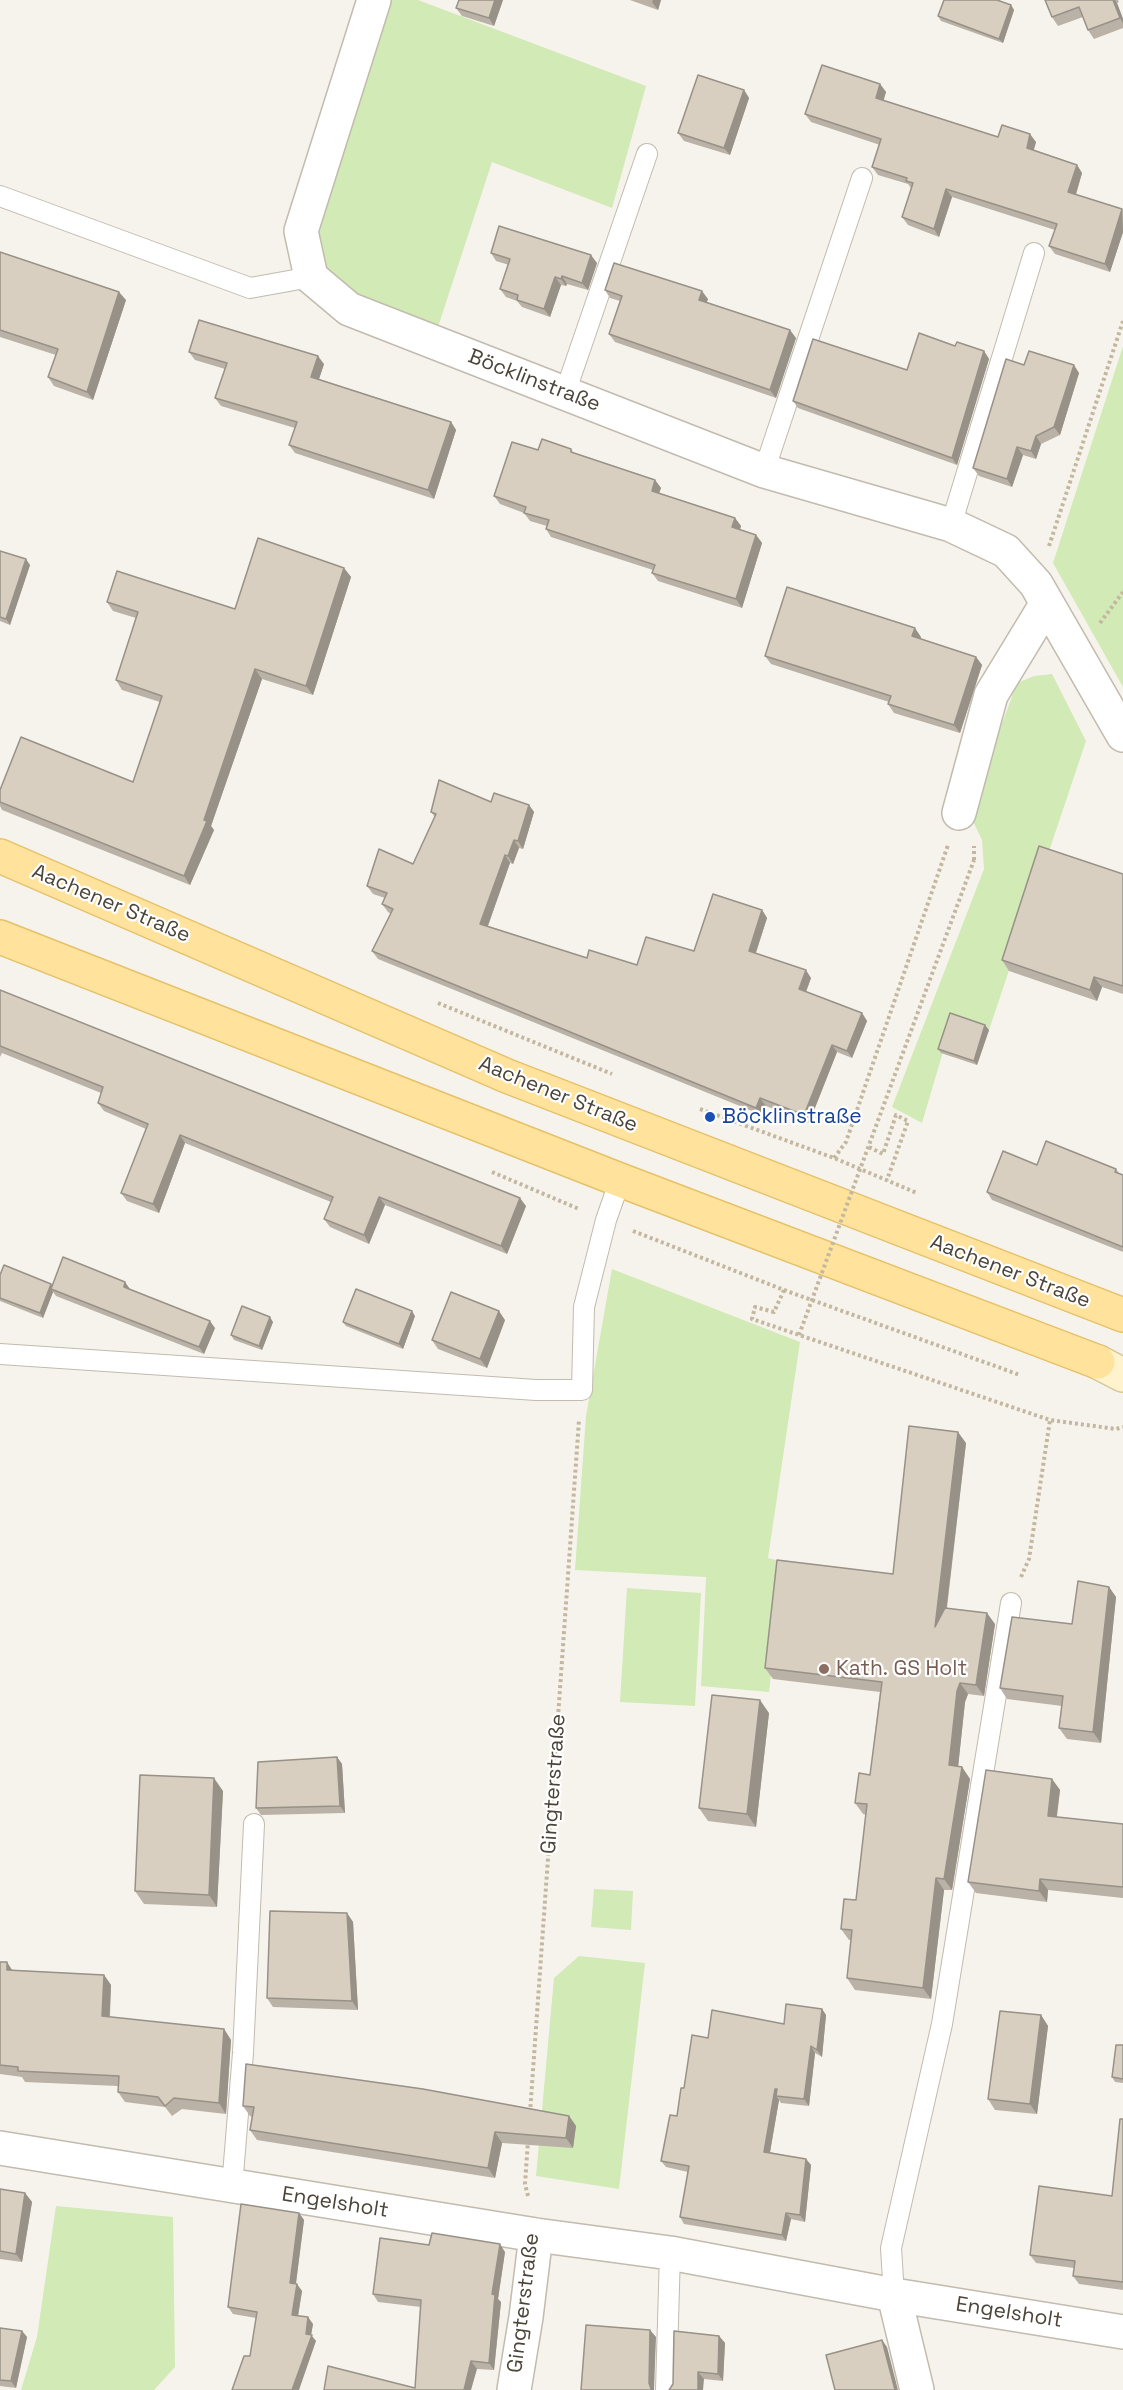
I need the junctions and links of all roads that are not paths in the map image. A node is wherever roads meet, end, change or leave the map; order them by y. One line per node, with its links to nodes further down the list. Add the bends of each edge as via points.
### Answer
1 (374, 0): 6 (street, via 301,231)
2 (647, 154): 7 (lane)
3 (862, 178): 8 (lane)
4 (0, 196): 6 (lane, via 250,288)
5 (1035, 253): 9 (lane)
6 (310, 277): 7 (street, Böcklinstraße, via 349,309)
7 (565, 393): 8 (street, Böcklinstraße)
8 (765, 471): 9 (street, Böcklinstraße)
9 (951, 525): 10 (street, Böcklinstraße, via 1006,551)
10 (1042, 593): 11 (street, Böcklinstraße); 12 (street, via 990,695)
11 (1123, 735)
12 (959, 813)
13 (0, 856): 16 (main road, Aachener Straße, via 507,1076)
14 (0, 937): 15 (main road)
15 (620, 1180): 17 (lane, via 584,1307 582,1390); 18 (main road)
16 (1123, 1316)
17 (0, 1353)
18 (1115, 1368)
19 (1011, 1603): 25 (lane, via 942,2024 891,2248)
20 (254, 1824): 22 (lane, via 243,2054)
21 (0, 2148): 22 (street, Engelsholt)
22 (231, 2187): 23 (street, Engelsholt)
23 (536, 2235): 24 (street, Engelsholt); 27 (street, Gingterstraße)
24 (670, 2253): 25 (street, Engelsholt); 28 (lane)
25 (894, 2295): 26 (street, Engelsholt); 29 (street)
26 (1123, 2332)
27 (514, 2390)
28 (666, 2390)
29 (917, 2390)

